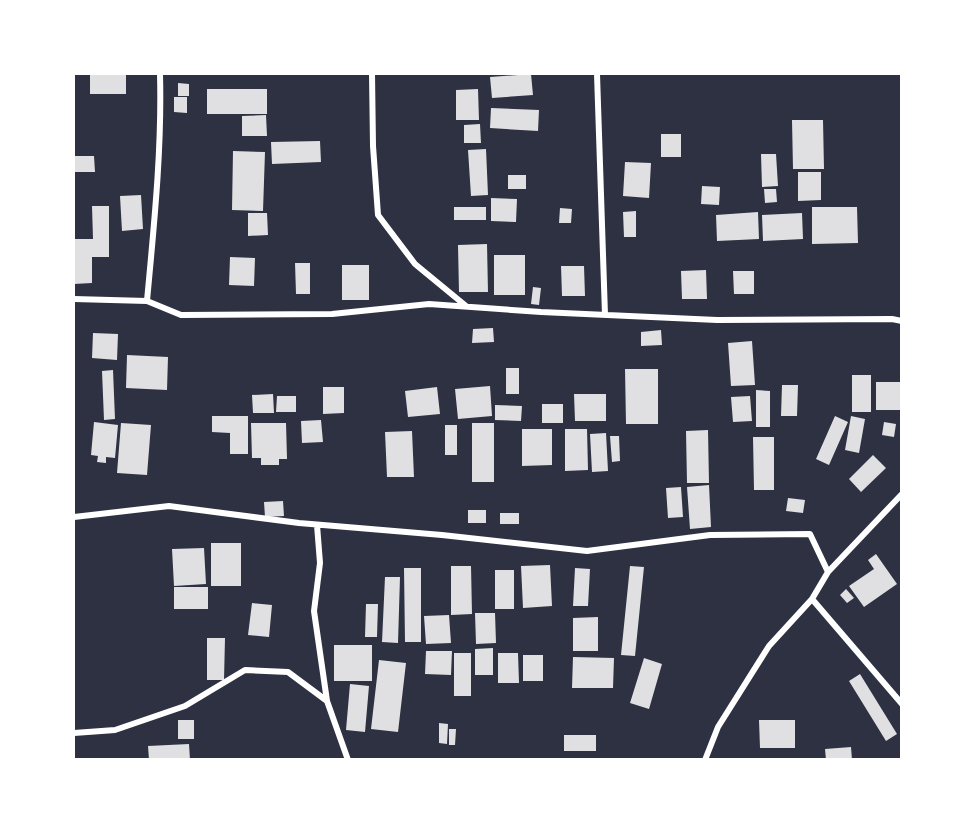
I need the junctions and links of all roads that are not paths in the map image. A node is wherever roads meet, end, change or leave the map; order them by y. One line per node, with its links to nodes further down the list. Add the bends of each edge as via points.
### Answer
1 (160, 74): 5 (street, via 159,146)
2 (372, 74): 6 (street, via 378,215 415,264)
3 (597, 74): 7 (street)
4 (74, 299): 5 (street)
5 (147, 301): 6 (street, via 181,315 332,314 429,304)
6 (466, 307): 7 (street)
7 (605, 315): 8 (street)
8 (902, 321)
9 (902, 494): 12 (street)
10 (74, 517): 11 (street, via 169,506)
11 (317, 525): 12 (street, via 587,551 710,535 810,534); 14 (street, via 320,563 314,611)
12 (828, 572): 13 (street)
13 (812, 599): 15 (street); 18 (street, via 769,646 718,727)
14 (327, 701): 16 (street, via 288,672 246,670 185,706 115,730); 17 (street)
15 (902, 704)
16 (74, 733)
17 (348, 759)
18 (705, 759)

